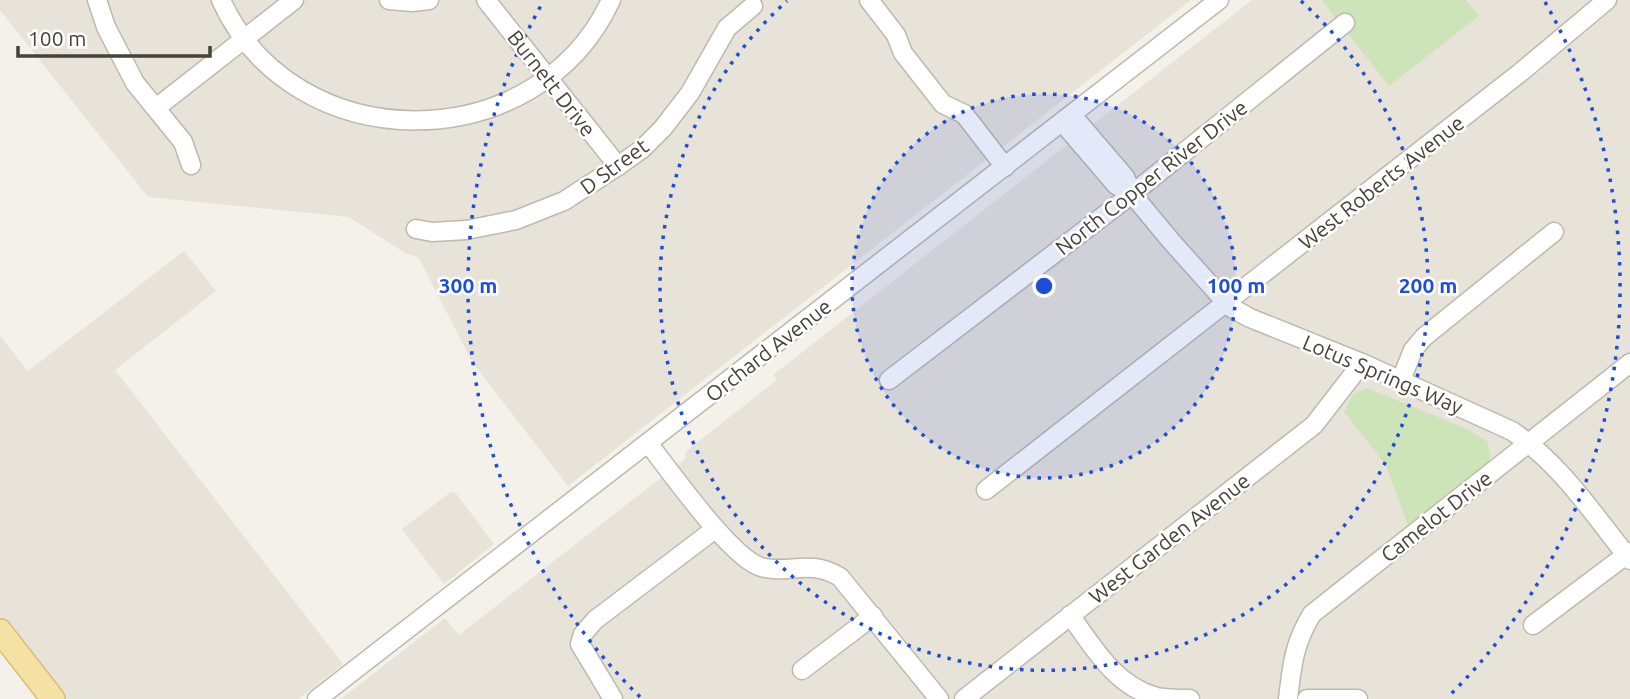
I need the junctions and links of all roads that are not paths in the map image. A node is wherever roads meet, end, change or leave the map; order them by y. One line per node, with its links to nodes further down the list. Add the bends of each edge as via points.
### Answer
1 (97, 0): 15 (street, via 135,83)
2 (220, 0): 13 (street)
3 (293, 0): 13 (street)
4 (389, 0): 5 (street)
5 (429, 0)
6 (486, 0): 14 (street, Burnett Drive)
7 (611, 0): 14 (street, via 580,48)
8 (869, 0): 19 (street, via 943,104 964,114)
9 (1219, 0): 16 (street, Orchard Avenue)
10 (1607, 0): 23 (street, West Roberts Avenue)
11 (752, 6): 18 (street, D Street, via 727,28 690,93 663,128)
12 (1345, 23): 20 (street, North Copper River Drive)
13 (244, 39): 14 (street, via 278,74 319,100 364,116 412,122 460,117 506,102); 15 (street)
14 (548, 77): 18 (street, Burnett Drive)
15 (156, 108): 17 (street, via 183,142)
16 (1067, 118): 19 (street, Orchard Avenue); 20 (street, Lotus Springs Way, via 1125,177)
17 (191, 165)
18 (618, 166): 21 (street, D Street, via 564,201 516,220 466,230)
19 (1004, 167): 29 (street, Orchard Avenue)
20 (1132, 194): 23 (street, Lotus Springs Way); 26 (street, North Copper River Drive)
21 (416, 229)
22 (1554, 232): 27 (street, via 1424,337 1413,350)
23 (1227, 303): 24 (street, Lotus Springs Way, via 1250,318); 30 (street, West Roberts Avenue)
24 (1362, 363): 27 (street, Lotus Springs Way); 33 (street, West Garden Avenue, via 1314,425)
25 (1630, 363): 28 (street, Camelot Drive)
26 (889, 380)
27 (1401, 380): 28 (street, Lotus Springs Way)
28 (1529, 442): 32 (street, Lotus Springs Way); 44 (street, Camelot Drive, via 1312,614 1300,633)
29 (648, 443): 31 (street); 39 (street, Orchard Avenue)
30 (986, 490)
31 (715, 529): 34 (street, via 750,563 764,568 830,570); 40 (street, via 583,634 580,644)
32 (1629, 556): 35 (street)
33 (1070, 615): 42 (street, West Garden Avenue); 43 (street, via 1121,679 1157,698)
34 (873, 616): 37 (street); 41 (street)
35 (1533, 625)
36 (0, 631): 38 (main road)
37 (802, 670)
38 (53, 699)
39 (317, 699)
40 (612, 699)
41 (939, 699)
42 (964, 699)
43 (1190, 699)
44 (1287, 699)
45 (1307, 699): 46 (street)
46 (1358, 699)

